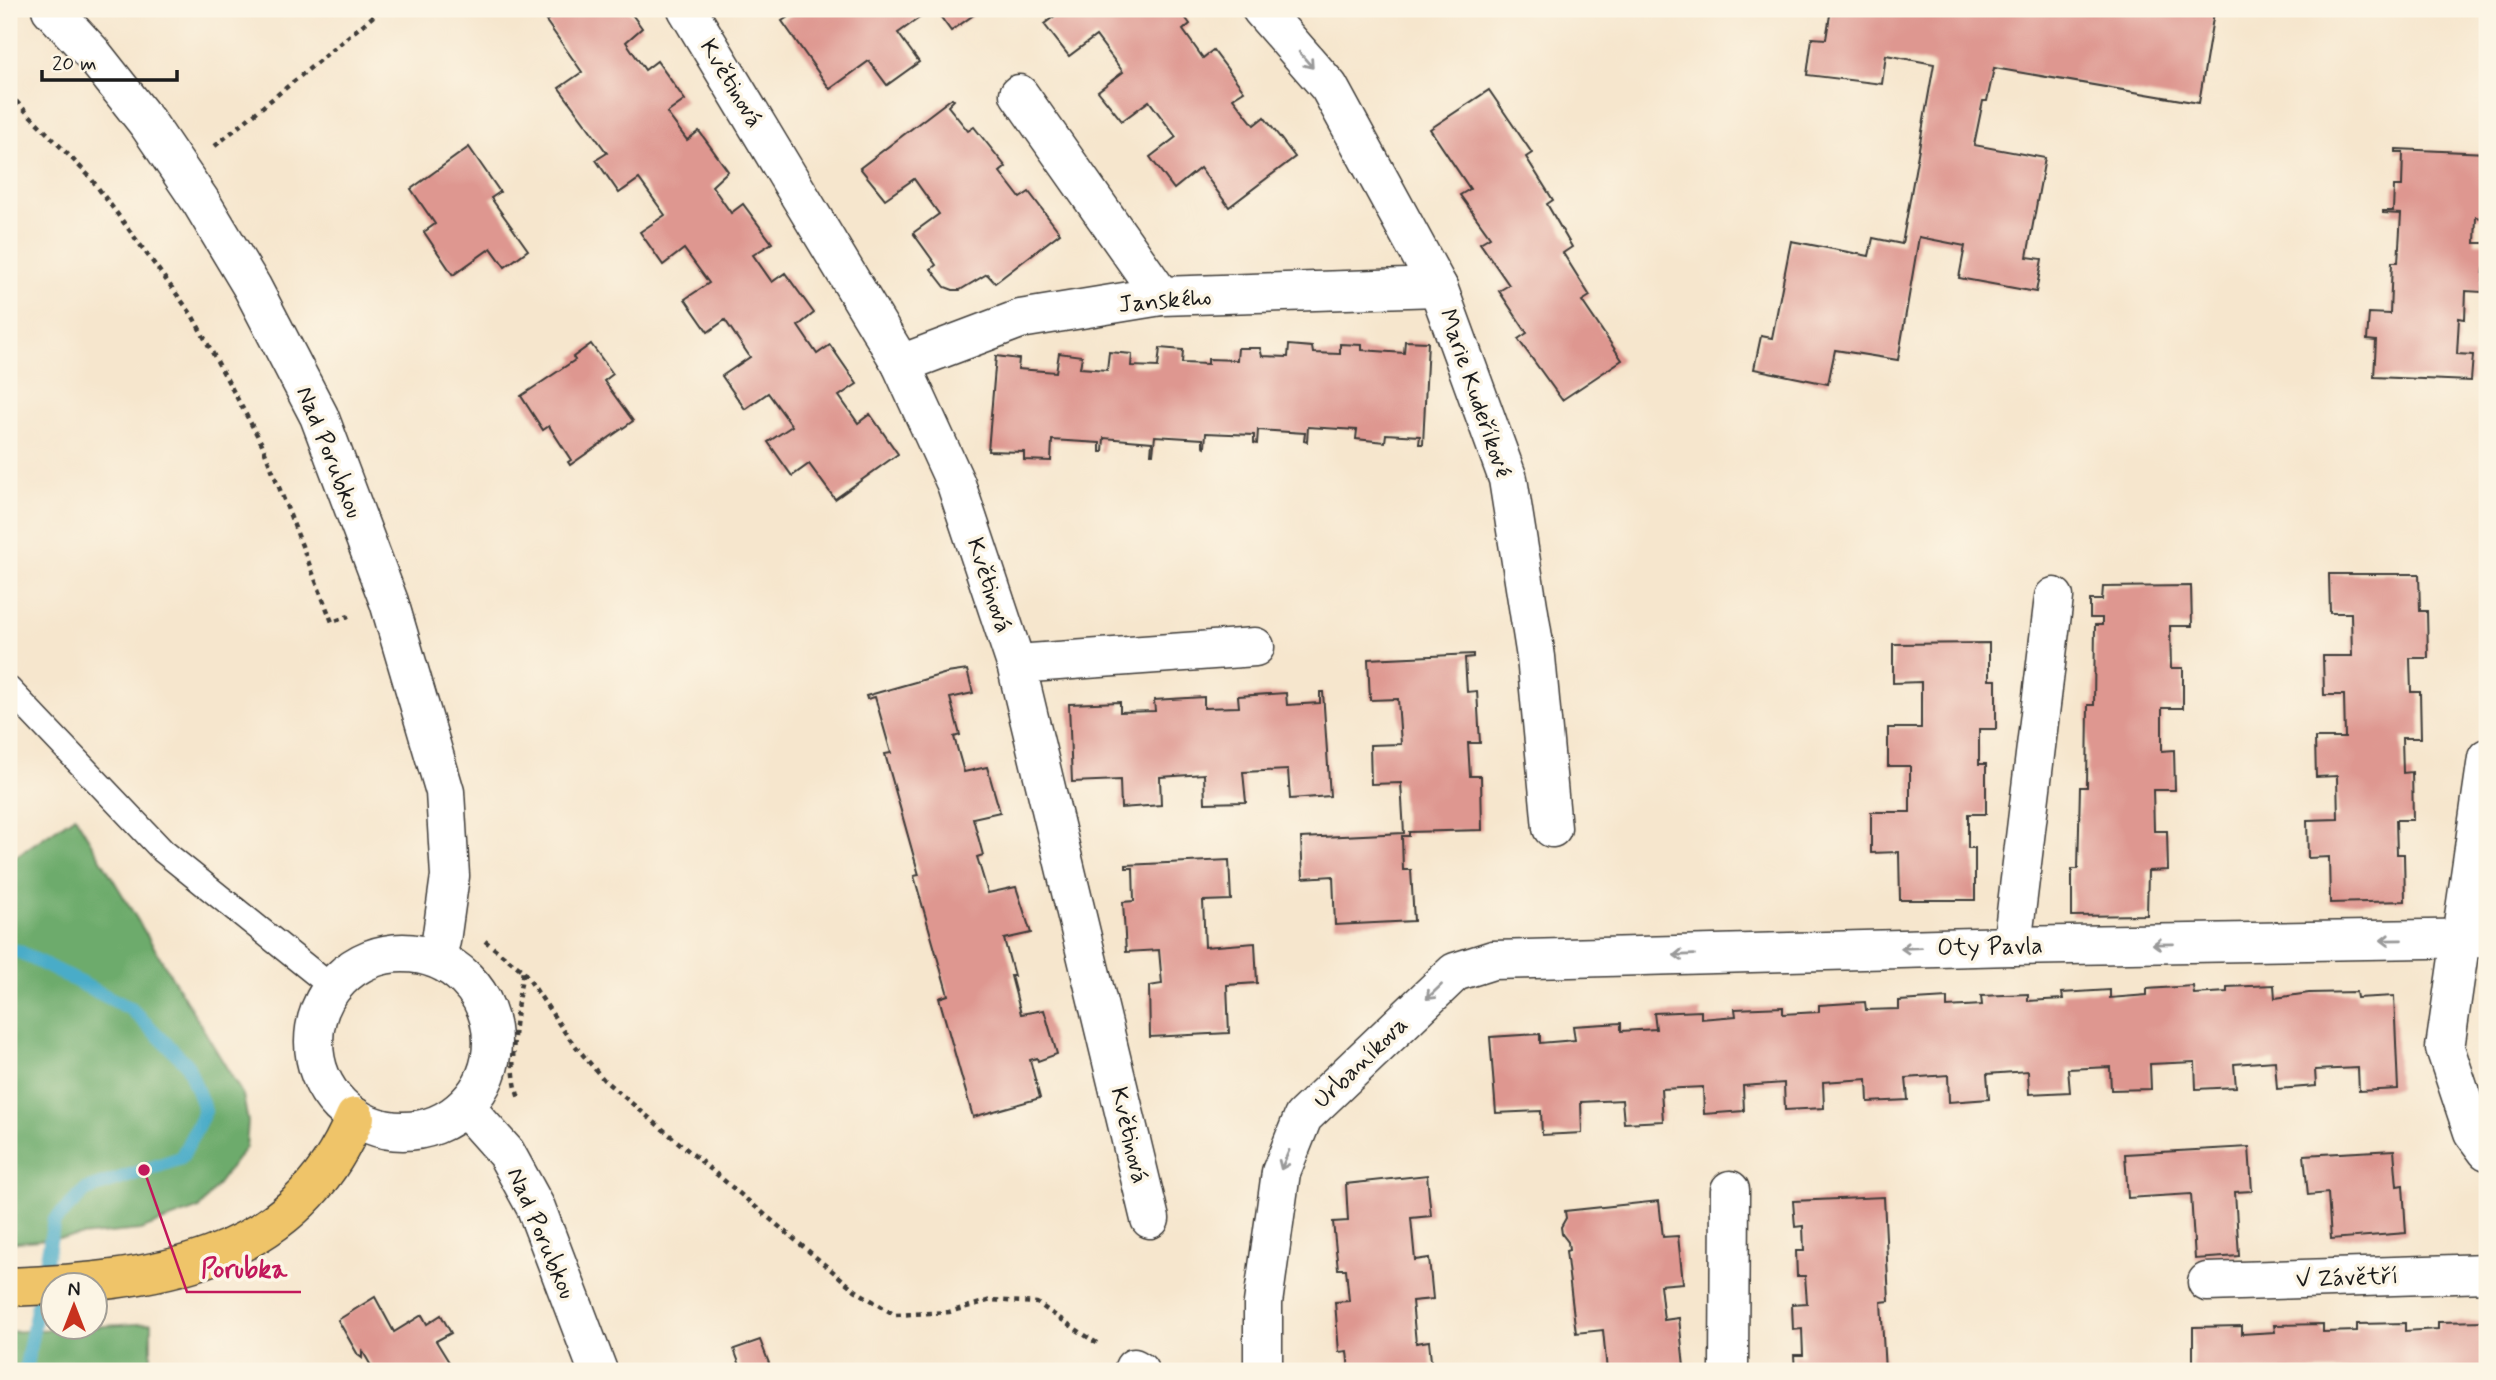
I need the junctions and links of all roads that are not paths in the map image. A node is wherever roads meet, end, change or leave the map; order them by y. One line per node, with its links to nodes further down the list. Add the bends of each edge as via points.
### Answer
1 (51, 9): 16 (street, Nad Porubkou, via 148,124 201,202 252,287 319,416 389,602 445,792 450,876 441,941)
2 (687, 9): 7 (street, Květinová)
3 (1261, 9): 5 (street, Marie Kudeříkové, one-way to 5, via 1329,87)
4 (1019, 94): 6 (street)
5 (1438, 286): 6 (street, Janského); 13 (street, Marie Kudeříkové, via 1508,479 1536,657)
6 (1161, 296): 7 (street, Janského, via 1020,319)
7 (901, 364): 10 (street, Květinová, via 956,484)
8 (2053, 597): 15 (street)
9 (1255, 647): 10 (street)
10 (1016, 664): 23 (street, Květinová)
11 (9, 688): 18 (lane, via 163,851)
12 (2487, 758): 14 (street)
13 (1552, 828)
14 (2473, 939): 15 (street, Oty Pavla, one-way to 15); 21 (street, via 2445,1048 2473,1132)
15 (2012, 946): 17 (street, Oty Pavla, one-way to 17)
16 (434, 958): 18 (street, via 397,953 378,957 354,969); 19 (street, via 457,971 475,989 487,1012 491,1062)
17 (1493, 960): 28 (street, Urbaníkova, one-way to 28, via 1455,972 1303,1116 1280,1172 1264,1303)
18 (333, 988): 20 (street, via 320,1009 315,1058 322,1081)
19 (465, 1107): 20 (street, via 446,1121 400,1132 376,1128); 27 (street, Nad Porubkou, via 506,1153 536,1208)
20 (355, 1117): 26 (highway, via 314,1187 257,1235 206,1260 139,1277)
21 (2487, 1151)
22 (1730, 1190): 29 (street)
23 (1150, 1219)
24 (2487, 1273): 25 (street, V Závětří)
25 (2207, 1282)
26 (9, 1287)
27 (598, 1371)
28 (1264, 1371)
29 (1729, 1371)

